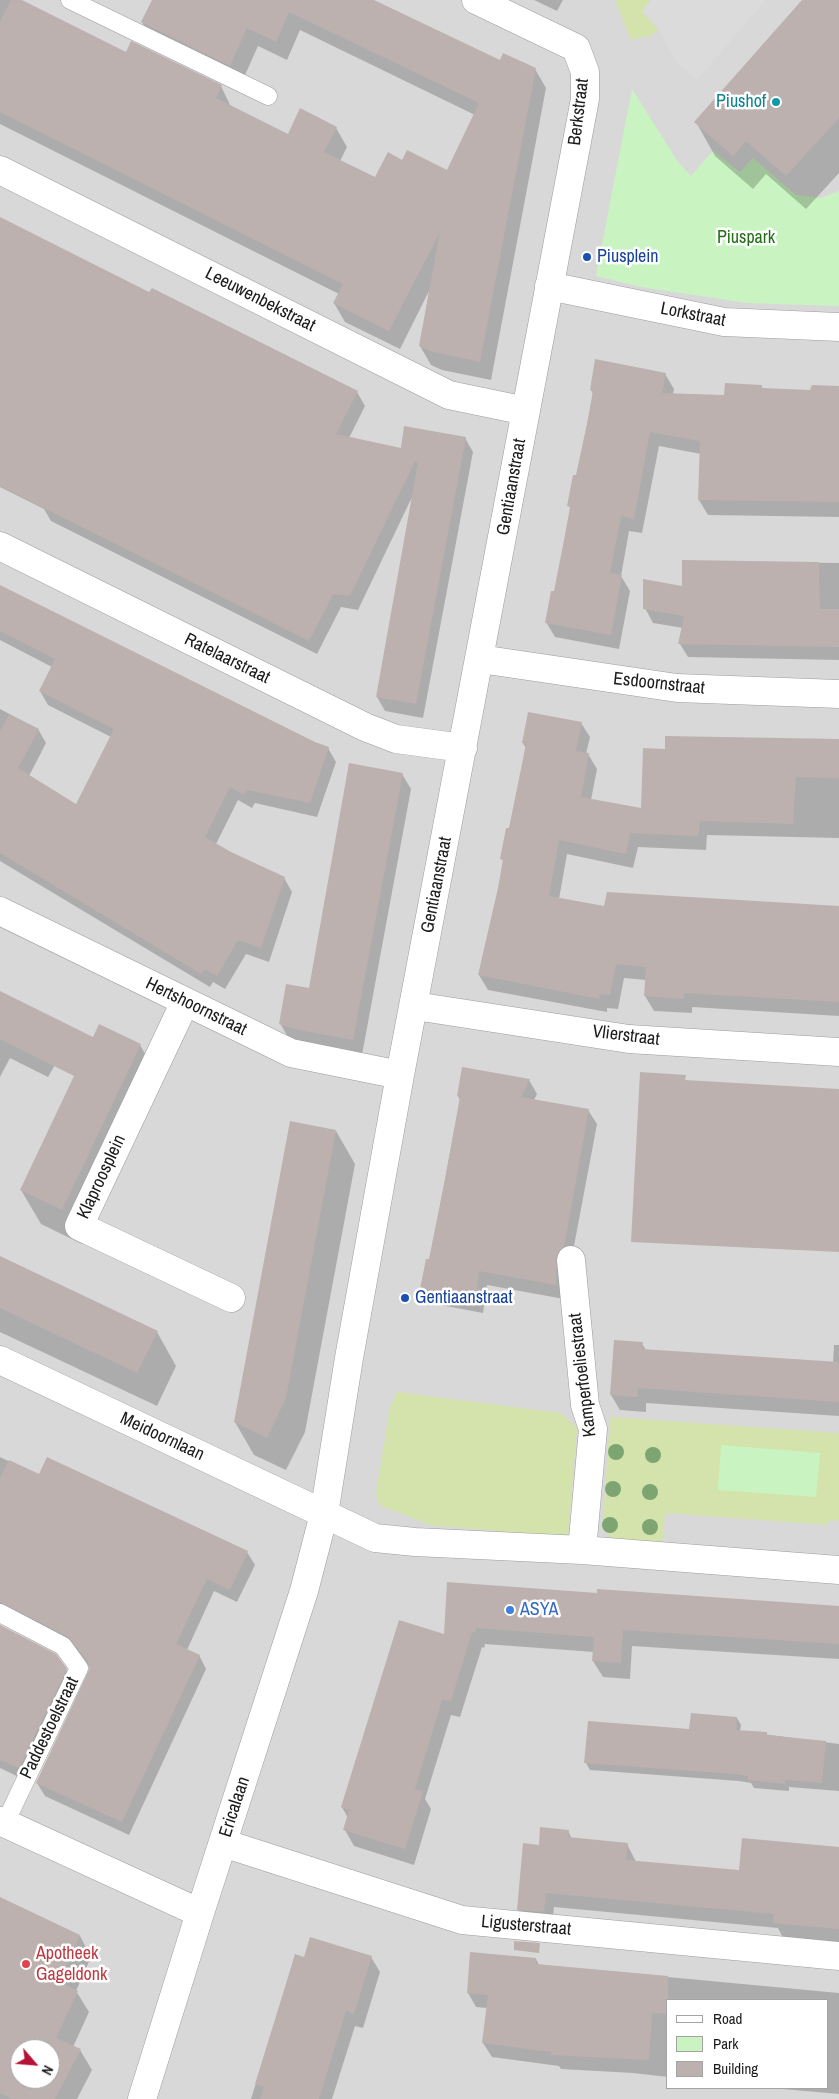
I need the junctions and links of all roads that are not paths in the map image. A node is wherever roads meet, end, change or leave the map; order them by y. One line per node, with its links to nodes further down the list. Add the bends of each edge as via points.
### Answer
1 (70, 0): 3 (lane)
2 (476, 0): 5 (street, Berkstraat, via 576,48 585,72 585,99)
3 (268, 96)
4 (0, 170): 7 (street, Leeuwenbekstraat, via 449,395)
5 (549, 286): 6 (street, Lorkstraat, via 724,322); 7 (street, Gentiaanstraat)
6 (839, 327)
7 (526, 411): 9 (street, Gentiaanstraat)
8 (0, 546): 11 (street, Ratelaarstraat, via 365,727 396,739)
9 (480, 659): 10 (street, Esdoornstraat, via 677,688); 11 (street, Gentiaanstraat)
10 (839, 694)
11 (463, 748): 14 (street, Gentiaanstraat)
12 (0, 911): 13 (street, Hertshoornstraat)
13 (185, 1002): 16 (street, Hertshoornstraat, via 291,1053); 18 (street, Klaproosplein, via 79,1226)
14 (415, 1006): 15 (street, Vlierstraat, via 629,1039); 16 (street, Gentiaanstraat)
15 (839, 1052)
16 (400, 1076): 20 (street, Gentiaanstraat)
17 (571, 1260): 21 (street, Kamperfoeliestraat, via 585,1405 593,1429)
18 (231, 1298)
19 (0, 1360): 20 (street, Meidoornlaan)
20 (324, 1514): 21 (street, via 376,1538); 25 (street, Ericalaan, via 304,1591)
21 (582, 1550): 22 (street)
22 (839, 1570)
23 (0, 1613): 24 (lane, Paddestoelstraat, via 63,1646 79,1668)
24 (2, 1822): 26 (street, Paddestoelstraat)
25 (223, 1843): 26 (street, Ericalaan); 27 (street, Ligusterstraat, via 462,1920)
26 (200, 1913): 28 (street, Ericalaan)
27 (839, 1956)
28 (142, 2099)

